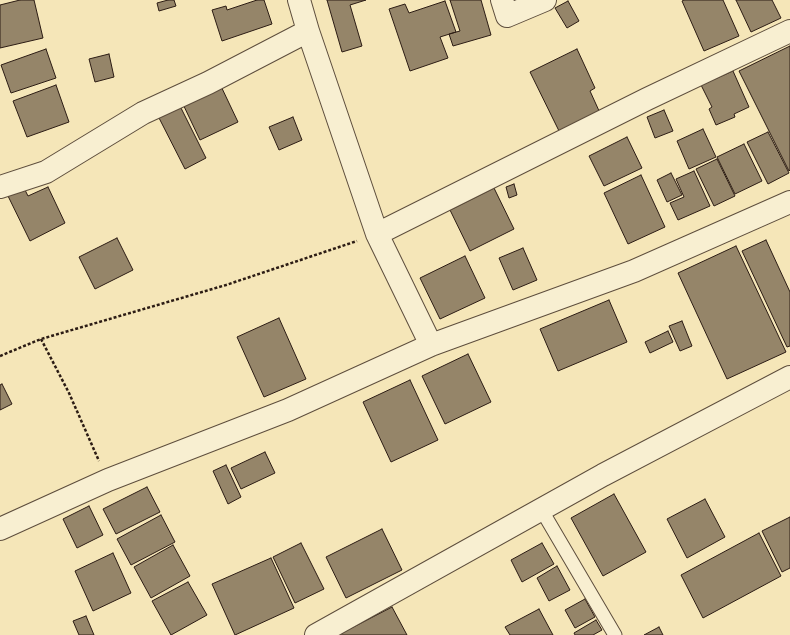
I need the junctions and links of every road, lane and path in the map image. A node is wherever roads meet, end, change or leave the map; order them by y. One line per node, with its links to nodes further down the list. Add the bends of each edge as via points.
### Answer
1 (299, 0): 4 (street)
2 (502, 0): 3 (street, via 506,16)
3 (545, 0)
4 (308, 31): 6 (street, via 208,83 143,113 46,172); 8 (street)
5 (790, 31): 8 (street, via 647,99)
6 (0, 187)
7 (790, 202): 10 (street, via 634,271)
8 (378, 234): 9 (path, via 226,286); 10 (street)
9 (41, 339): 11 (path); 13 (path, via 69,393)
10 (431, 345): 13 (street, via 288,410)
11 (0, 356)
12 (790, 377): 14 (street)
13 (108, 480): 15 (street)
14 (541, 509): 16 (street); 17 (lane)
15 (0, 529)
16 (316, 635)
17 (615, 635)

